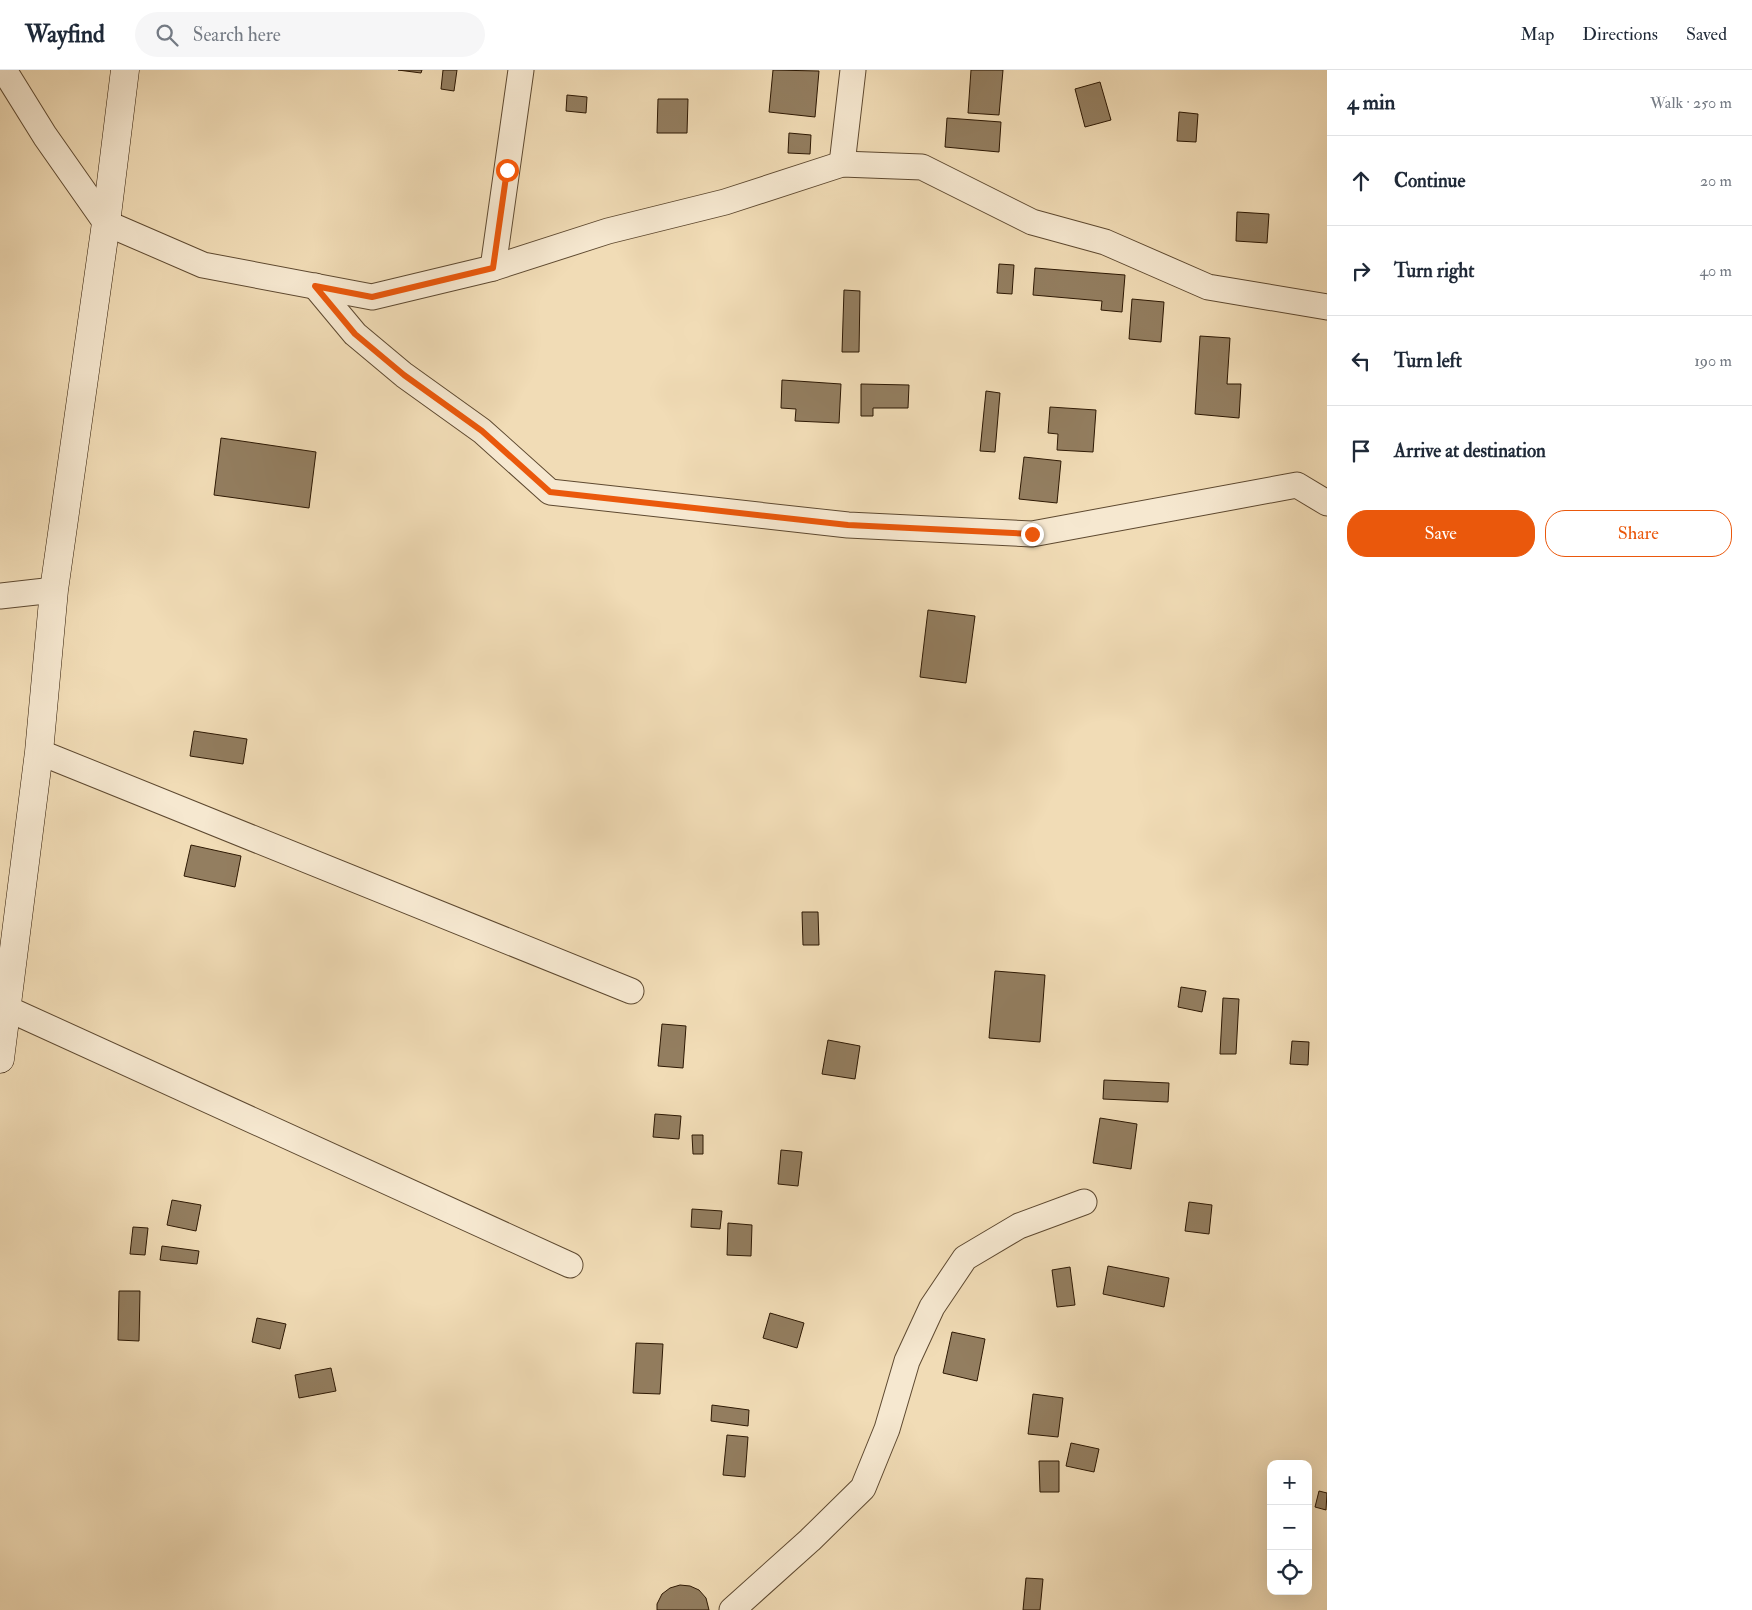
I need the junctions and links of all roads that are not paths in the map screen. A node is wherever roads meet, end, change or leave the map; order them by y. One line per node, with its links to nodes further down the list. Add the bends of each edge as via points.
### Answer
1 (4, 70): 6 (street)
2 (125, 70): 6 (main road)
3 (521, 70): 7 (street)
4 (854, 70): 5 (street)
5 (842, 164): 7 (street, via 725,202 608,231); 9 (street, via 922,167 1032,222 1105,242 1208,287)
6 (106, 223): 8 (street, via 203,265); 11 (main road)
7 (493, 268): 8 (street, via 372,297)
8 (315, 286): 10 (street, via 355,334 404,375 482,431 550,492 848,525 1032,534 1296,485)
9 (1327, 307)
10 (1327, 503)
11 (54, 590): 12 (street); 13 (main road)
12 (0, 596)
13 (39, 752): 14 (street); 15 (main road)
14 (631, 991)
15 (6, 1008): 16 (main road); 18 (street)
16 (0, 1059)
17 (1084, 1202): 19 (street, via 1019,1226 965,1258 932,1307 907,1361 888,1428 863,1488)
18 (570, 1265)
19 (732, 1610)

